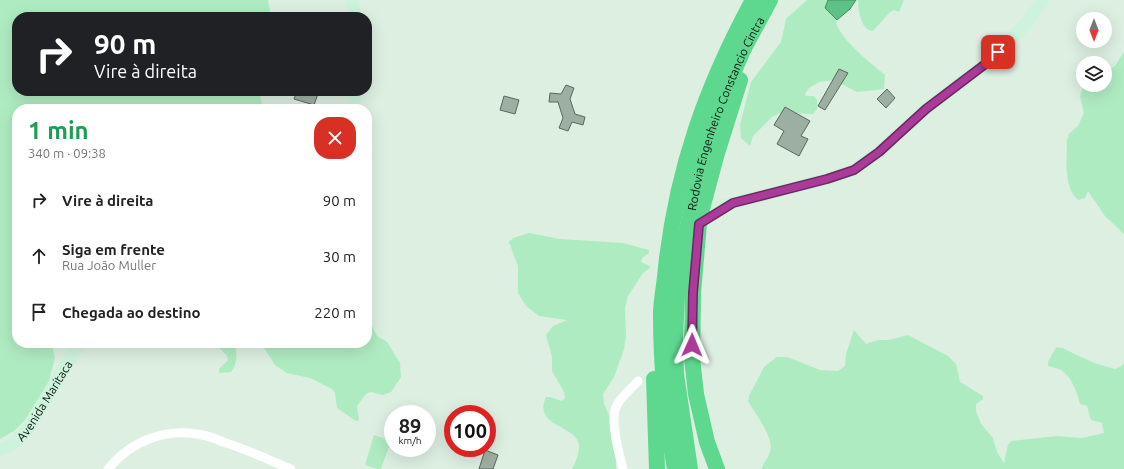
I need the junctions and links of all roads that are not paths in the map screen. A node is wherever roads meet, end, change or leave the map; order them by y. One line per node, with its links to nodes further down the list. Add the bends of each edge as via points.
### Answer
1 (352, 0): 5 (street)
2 (753, 0): 9 (highway, Rodovia Engenheiro Constancio Cintra, via 717,72 687,157 668,248)
3 (1044, 0): 6 (street, via 1009,43 926,109 865,163 844,175)
4 (766, 7): 7 (highway, via 760,30 740,80); 18 (highway, Rodovia Engenheiro Constancio Cintra, via 743,50 710,131 699,168 682,256 675,336 676,374)
5 (354, 12)
6 (733, 203): 7 (street, via 710,208); 8 (street)
7 (703, 205): 8 (highway)
8 (699, 224): 19 (highway, via 693,293 692,358 702,421)
9 (661, 314): 16 (highway, via 654,374); 17 (highway, Rodovia Engenheiro Constancio Cintra, via 665,395)
10 (77, 348): 12 (street, Avenida Maritaca, via 27,429 18,439)
11 (638, 381): 15 (street, via 615,409 615,432)
12 (0, 450)
13 (108, 469): 14 (street, via 143,440 178,433 202,435)
14 (291, 469)
15 (622, 469)
16 (657, 469)
17 (675, 469)
18 (690, 469)
19 (717, 469)

